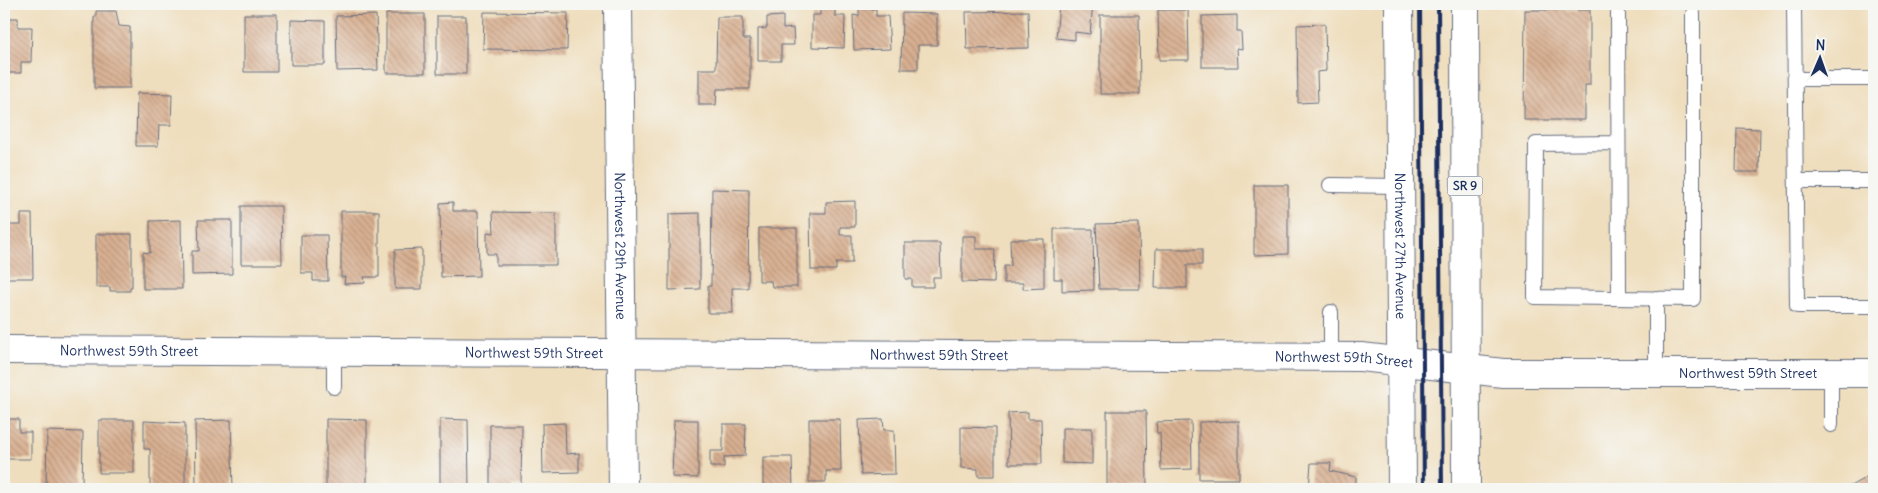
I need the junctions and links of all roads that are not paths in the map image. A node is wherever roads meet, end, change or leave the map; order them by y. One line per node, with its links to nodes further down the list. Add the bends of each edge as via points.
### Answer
1 (618, 4): 20 (street, Northwest 29th Avenue)
2 (1399, 4): 13 (street, Northwest 27th Avenue)
3 (1465, 4): 23 (street, SR 9)
4 (1794, 4): 7 (lane)
5 (1618, 14): 9 (lane)
6 (1693, 14): 15 (lane, via 1693,299)
7 (1795, 78): 8 (lane); 10 (lane)
8 (1874, 78)
9 (1618, 143): 14 (lane); 14 (lane, via 1536,144 1535,297)
10 (1796, 181): 11 (lane); 16 (lane, via 1797,306)
11 (1874, 181)
12 (1330, 185): 13 (lane)
13 (1400, 186): 22 (street, Northwest 27th Avenue)
14 (1619, 298): 15 (lane)
15 (1656, 298): 26 (lane)
16 (1874, 306)
17 (1331, 312): 21 (lane)
18 (4, 350): 19 (street, Northwest 59th Street)
19 (334, 351): 20 (street, Northwest 59th Street); 27 (lane)
20 (622, 352): 21 (street, Northwest 59th Street); 29 (street, Northwest 29th Avenue)
21 (1331, 356): 22 (street, Northwest 59th Street)
22 (1400, 361): 23 (street, Northwest 59th Street); 30 (street, Northwest 27th Avenue)
23 (1466, 369): 26 (street, Northwest 59th Street, via 1503,373); 31 (street, SR 9)
24 (1831, 372): 25 (street, Northwest 59th Street); 26 (street, Northwest 59th Street); 28 (lane)
25 (1874, 372)
26 (1656, 373)
27 (334, 387)
28 (1831, 425)
29 (623, 489)
30 (1402, 489)
31 (1466, 489)

